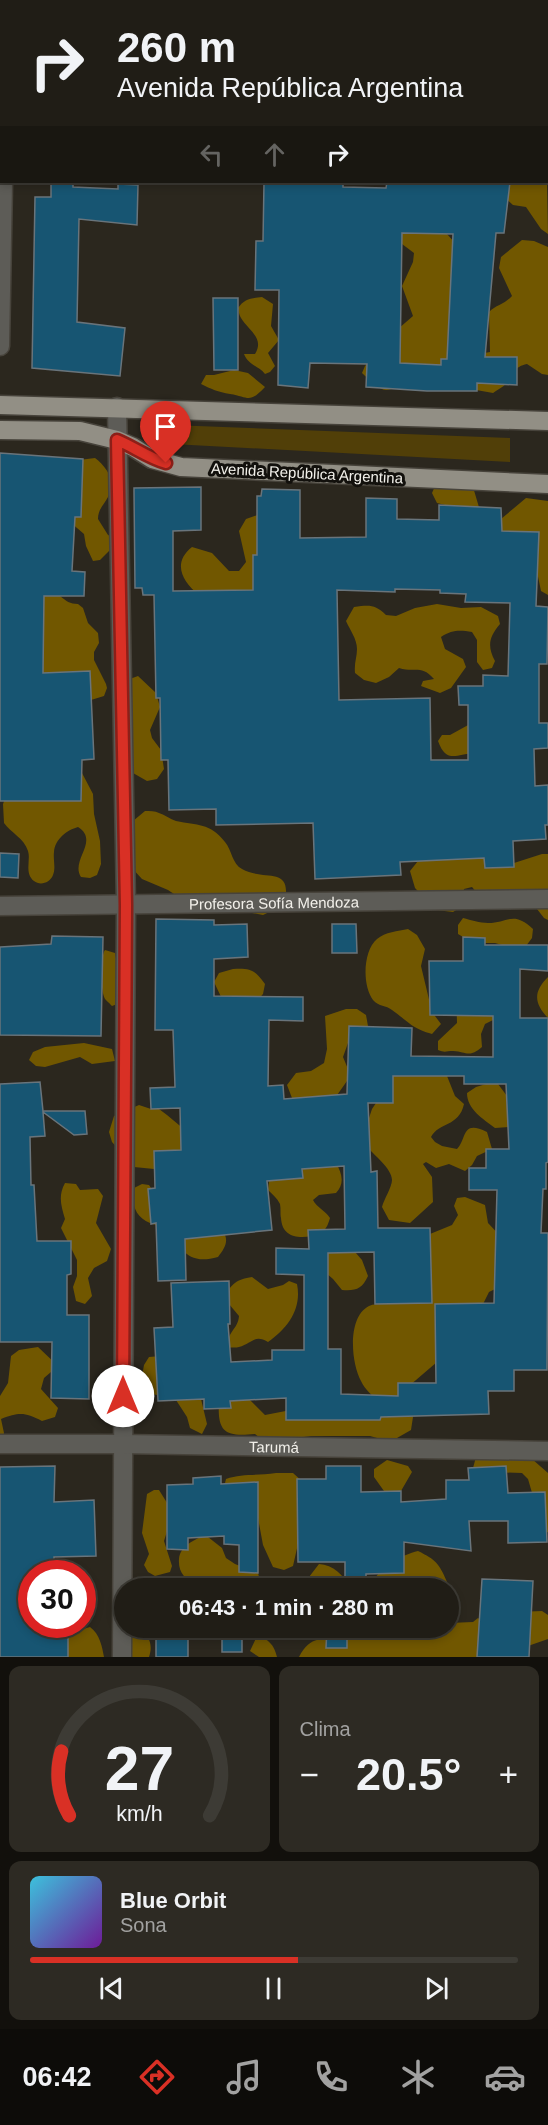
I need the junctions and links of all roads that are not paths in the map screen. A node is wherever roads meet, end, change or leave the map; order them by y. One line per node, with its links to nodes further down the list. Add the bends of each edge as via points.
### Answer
1 (3, 183): 2 (street)
2 (0, 346)
3 (0, 405): 4 (main road)
4 (117, 407): 5 (main road); 7 (street)
5 (548, 421)
6 (0, 430): 7 (main road, Avenida República Argentina, via 80,431)
7 (117, 440): 8 (main road, Avenida República Argentina, via 152,459 181,467); 10 (street)
8 (548, 484)
9 (548, 899): 10 (street, Profesora Sofía Mendoza)
10 (126, 905): 11 (street, Profesora Sofía Mendoza); 13 (street)
11 (0, 906)
12 (0, 1444): 13 (street, Tarumá)
13 (123, 1444): 14 (street, Tarumá); 15 (street)
14 (548, 1451)
15 (122, 1657)

